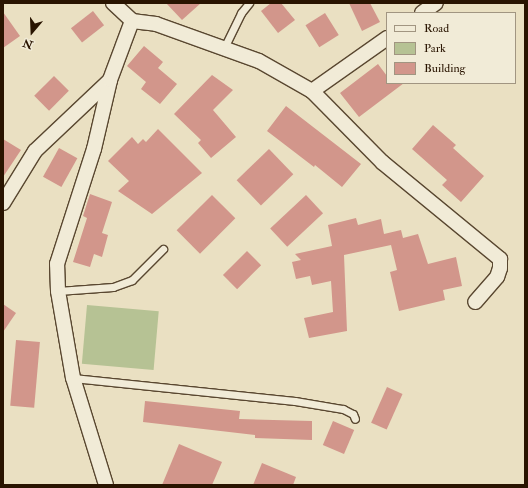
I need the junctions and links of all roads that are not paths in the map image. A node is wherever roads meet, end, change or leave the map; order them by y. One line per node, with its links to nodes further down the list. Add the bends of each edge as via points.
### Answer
1 (113, 3): 5 (street)
2 (249, 3): 7 (lane, via 241,13)
3 (436, 3): 4 (street)
4 (423, 12)
5 (132, 20): 7 (street, via 156,24); 8 (street)
6 (386, 39): 9 (street)
7 (224, 48): 9 (street, via 259,61)
8 (110, 80): 10 (street, via 35,151); 12 (street, via 94,149 58,264)
9 (312, 91): 13 (street, via 382,162 500,259 497,277)
10 (3, 203)
11 (163, 249): 12 (lane, via 132,280 113,287)
12 (58, 291): 14 (street)
13 (475, 302)
14 (73, 378): 15 (lane, via 295,401 343,409 353,414); 16 (street)
15 (356, 419)
16 (106, 485)

